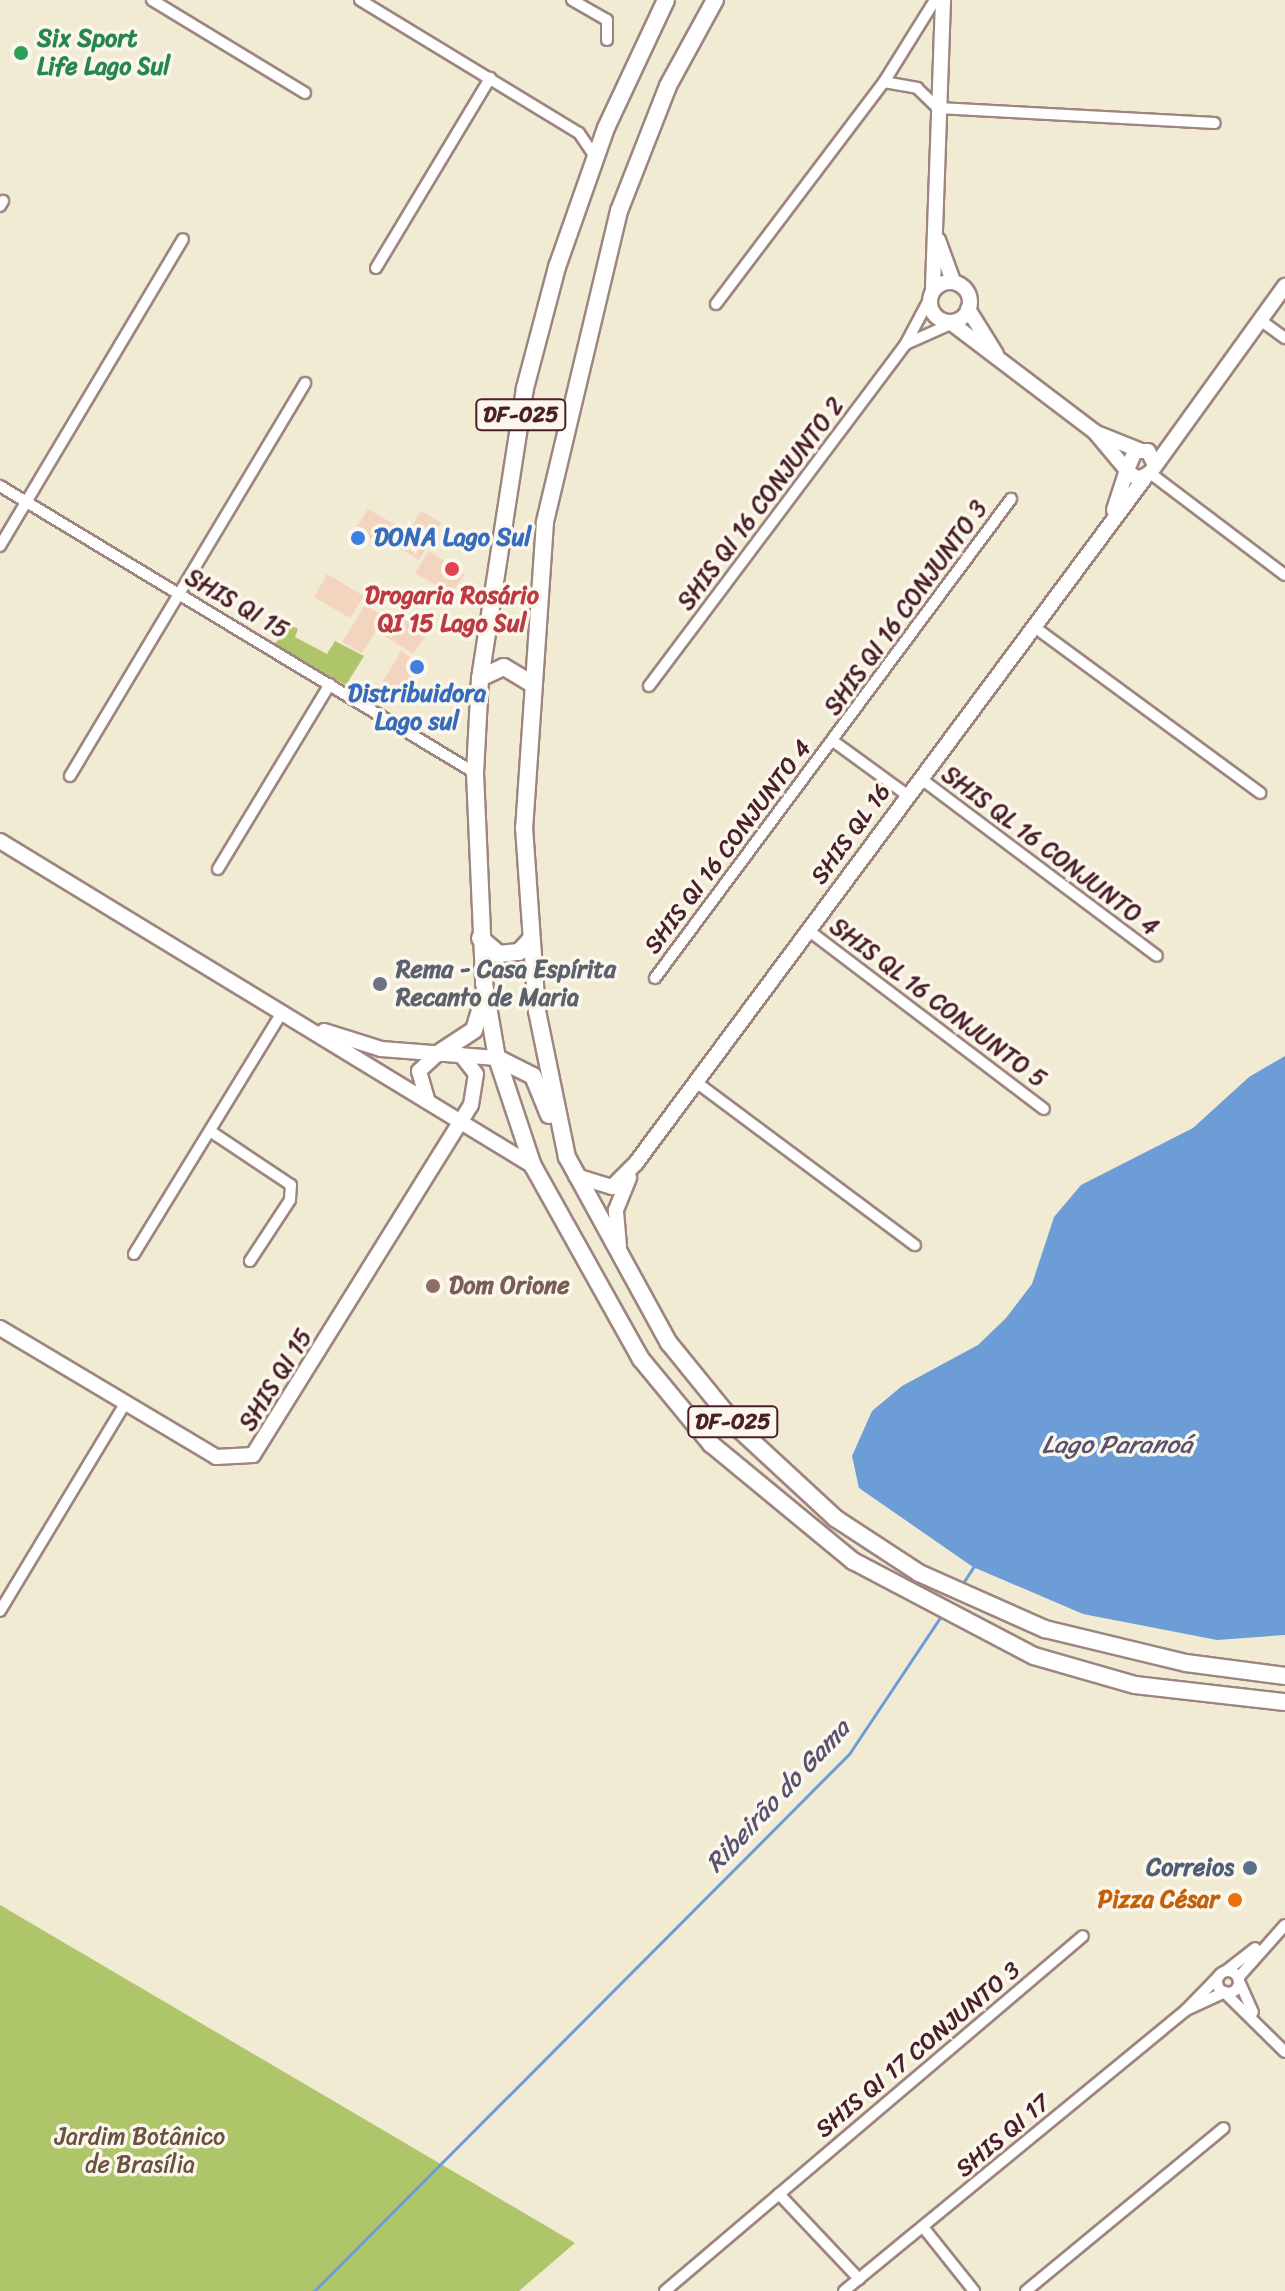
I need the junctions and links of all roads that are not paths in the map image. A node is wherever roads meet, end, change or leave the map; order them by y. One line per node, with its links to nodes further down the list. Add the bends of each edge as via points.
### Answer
1 (152, 0): 11 (street)
2 (360, 0): 9 (street)
3 (572, 0): 8 (street, via 607,20)
4 (666, 0): 14 (main road, DF-025)
5 (935, 0): 10 (street)
6 (943, 0): 12 (street)
7 (712, 2): 43 (main road, DF-025, via 668,86 615,226 545,522)
8 (607, 40)
9 (490, 78): 15 (street); 19 (street)
10 (884, 82): 12 (street, via 917,88); 23 (street)
11 (305, 93)
12 (938, 108): 13 (street); 17 (street)
13 (1215, 123)
14 (606, 128): 15 (street); 16 (main road, DF-025)
15 (579, 133): 16 (street)
16 (595, 157): 42 (main road, DF-025, via 525,388)
17 (934, 228): 20 (street); 22 (street)
18 (183, 239): 36 (street)
19 (376, 268)
20 (953, 281): 22 (street); 24 (street)
21 (1285, 286): 25 (street, SHIS QL 16)
22 (932, 291): 26 (street); 28 (street, SHIS QI 16 CONJUNTO 2)
23 (716, 304)
24 (968, 309): 26 (street); 29 (street)
25 (1260, 320): 27 (street); 32 (street, SHIS QL 16, via 1180,428)
26 (953, 324): 28 (street, SHIS QI 16 CONJUNTO 2); 29 (street)
27 (1285, 338)
28 (905, 345): 45 (street, SHIS QI 16 CONJUNTO 2)
29 (1001, 361): 31 (street)
30 (305, 383): 40 (street)
31 (1095, 432): 32 (street); 33 (street)
32 (1146, 463): 33 (street, SHIS QL 16); 33 (street); 37 (street, SHIS QL 16); 39 (street)
33 (1126, 470): 37 (street, SHIS QL 16)
34 (0, 486): 36 (street, SHIS QI 15)
35 (1011, 499): 46 (street, SHIS QI 16 CONJUNTO 3)
36 (28, 503): 38 (street); 40 (street, SHIS QI 15)
37 (1103, 532): 41 (street, SHIS QL 16)
38 (0, 546)
39 (1285, 575)
40 (179, 596): 44 (street, SHIS QI 15); 50 (street)
41 (1033, 626): 51 (street, SHIS QL 16); 52 (street)
42 (480, 678): 43 (main road, via 504,667); 47 (main road, DF-025)
43 (529, 682): 58 (main road, DF-025, via 524,827)
44 (330, 684): 48 (street, SHIS QI 15); 55 (street)
45 (649, 686)
46 (833, 741): 53 (street); 60 (street, SHIS QI 16 CONJUNTO 4)
47 (477, 749): 48 (street); 49 (main road, DF-025)
48 (452, 759): 49 (street, SHIS QI 15)
49 (475, 773): 57 (main road, DF-025)
50 (70, 776)
51 (920, 778): 53 (street, SHIS QL 16); 59 (street, SHIS QL 16 CONJUNTO 4)
52 (1260, 793)
53 (907, 795): 56 (street, SHIS QL 16)
54 (0, 841): 62 (street)
55 (218, 869)
56 (808, 930): 66 (street, SHIS QL 16); 68 (street, SHIS QL 16 CONJUNTO 5)
57 (480, 938): 58 (main road, via 499,954 519,952); 61 (main road, DF-025)
58 (530, 940): 71 (main road, DF-025)
59 (1157, 956)
60 (655, 978)
61 (484, 983): 63 (main road, via 474,1030); 65 (main road, DF-025)
62 (286, 1017): 63 (street, via 381,1049); 67 (street); 70 (street)
63 (439, 1053): 64 (street); 67 (street, via 419,1071)
64 (461, 1055): 65 (street); 69 (street, via 478,1084)
65 (497, 1058): 71 (main road, via 533,1076); 73 (main road, DF-025)
66 (696, 1082): 72 (street, SHIS QL 16); 75 (street)
67 (427, 1099): 69 (street)
68 (1044, 1109)
69 (461, 1119): 73 (street); 82 (street, SHIS QI 15, via 253,1455 216,1457)
70 (210, 1131): 76 (street); 77 (street, via 291,1185 290,1200)
71 (567, 1157): 74 (main road, DF-025)
72 (636, 1163): 74 (street, SHIS QL 16, via 612,1187); 78 (street, SHIS QL 16, via 616,1210)
73 (533, 1166): 81 (main road, DF-025)
74 (576, 1176): 78 (main road, DF-025)
75 (915, 1245)
76 (134, 1254)
77 (250, 1261)
78 (623, 1265): 80 (main road, DF-025)
79 (0, 1328): 82 (street, SHIS QI 15)
80 (669, 1343): 81 (main road, via 664,1358); 84 (main road, DF-025, via 739,1429 805,1493 936,1581 1097,1645)
81 (641, 1359): 85 (main road, DF-025, via 711,1444 779,1506 922,1600 1034,1656 1135,1685)
82 (125, 1404): 83 (street)
83 (0, 1611)
84 (1285, 1676): 85 (main road, via 1242,1681 1241,1691)
85 (1253, 1701): 86 (main road, DF-025)
86 (1285, 1702)
87 (1285, 1925): 89 (street, SHIS QI 17)
88 (1083, 1936): 97 (street, SHIS QI 17 CONJUNTO 3)
89 (1270, 1938): 90 (street, SHIS QI 17); 91 (street, SHIS QI 17)
90 (1222, 1973): 91 (street); 92 (street); 93 (street, SHIS QI 17)
91 (1239, 1980): 92 (street, SHIS QI 17); 94 (street)
92 (1225, 1992): 93 (street, SHIS QI 17); 94 (street)
93 (1186, 2010): 98 (street, SHIS QI 17)
94 (1255, 2017): 95 (street)
95 (1285, 2052)
96 (1224, 2128): 103 (street)
97 (779, 2194): 99 (street); 100 (street, SHIS QI 17 CONJUNTO 3)
98 (923, 2227): 99 (street, SHIS QI 17); 102 (street)
99 (859, 2279): 101 (street, SHIS QI 17)
100 (665, 2291)
101 (844, 2291)
102 (974, 2291)
103 (1026, 2291)

